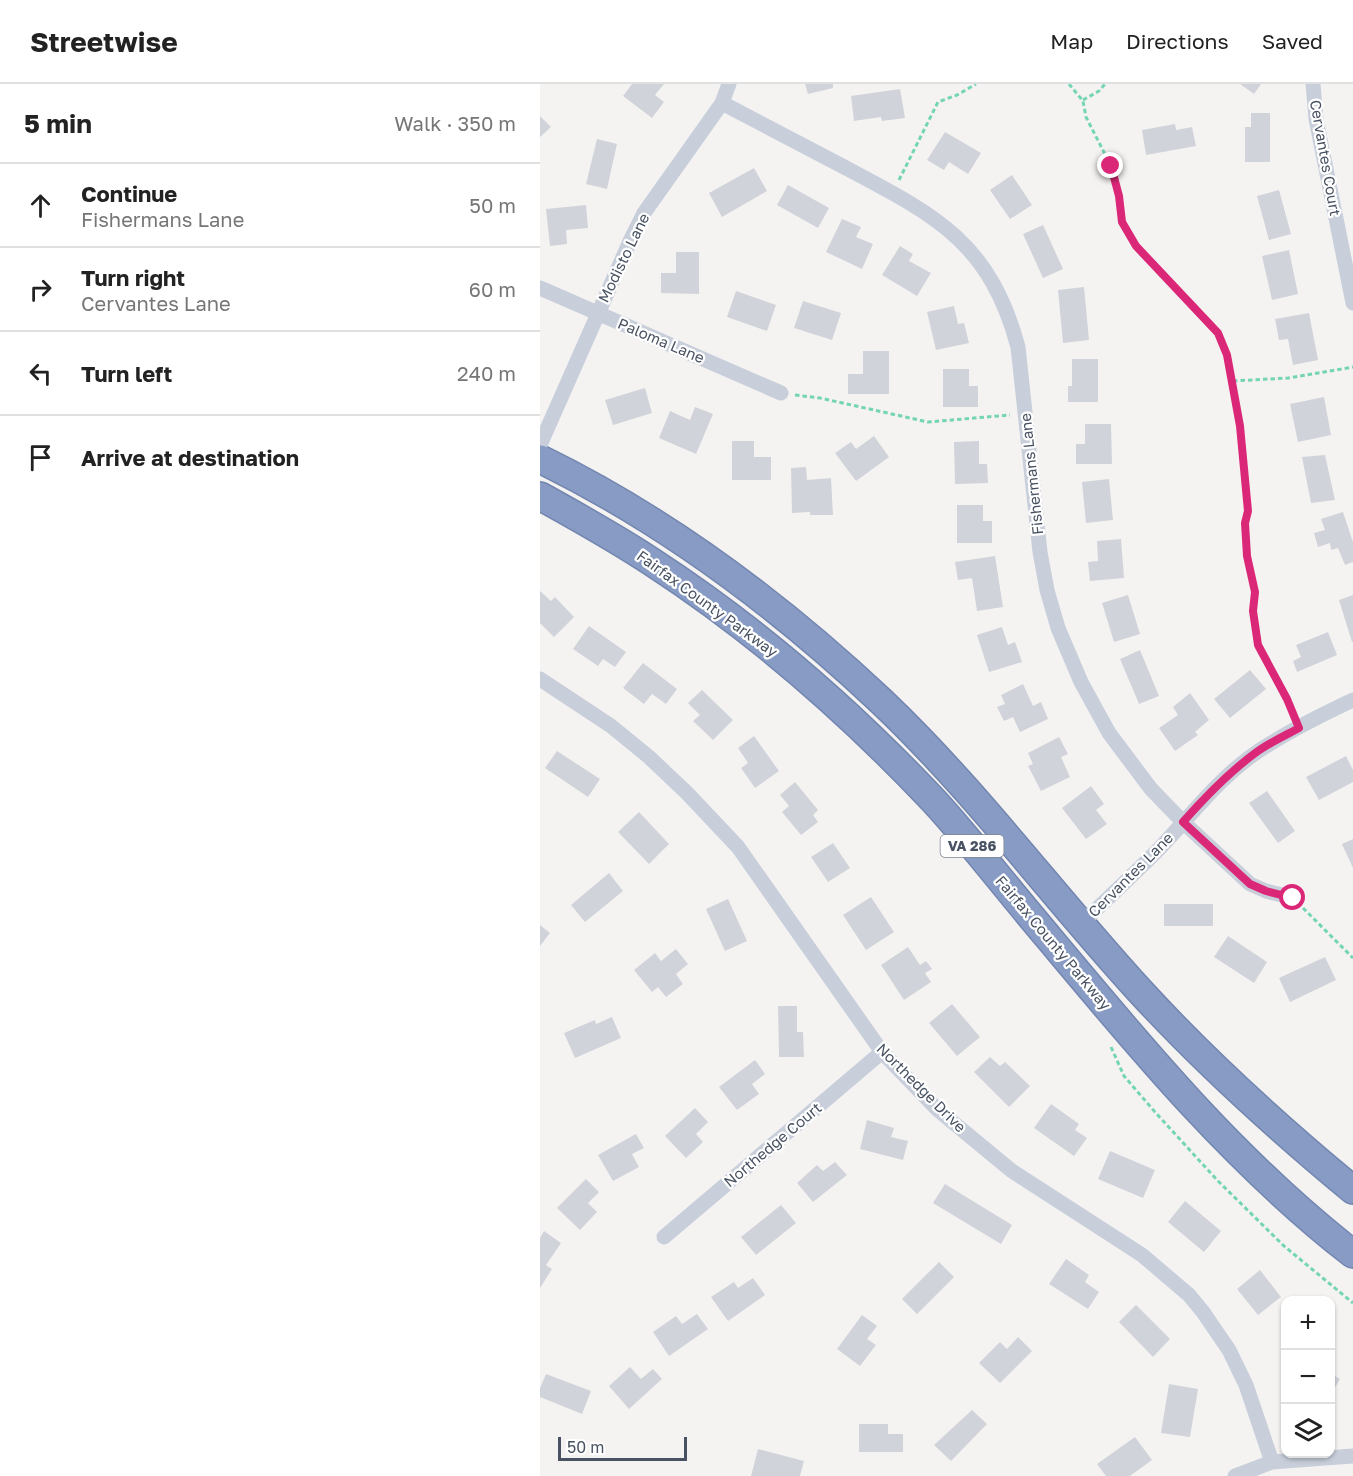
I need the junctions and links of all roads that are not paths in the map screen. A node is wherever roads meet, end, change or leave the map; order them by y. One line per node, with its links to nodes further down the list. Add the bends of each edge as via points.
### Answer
1 (729, 84): 3 (street, Modisto Lane)
2 (1313, 84): 5 (street, Cervantes Court, via 1316,119)
3 (722, 103): 6 (street, Modisto Lane, via 644,213); 13 (street, Fishermans Lane, via 920,207 940,221 987,272 1013,326 1018,347 1040,552 1058,628 1109,733 1151,789)
4 (540, 288): 6 (street, Paloma Lane)
5 (1353, 303)
6 (597, 314): 7 (street, Paloma Lane); 8 (street, Modisto Lane)
7 (782, 393)
8 (540, 445)
9 (540, 459): 15 (highway, VA 286, via 699,553 810,638 916,736 978,802)
10 (540, 496): 19 (highway, Fairfax County Parkway / VA 286, via 679,580 836,705 935,802 1173,1086 1278,1191)
11 (540, 679): 16 (street, Northedge Drive, via 611,726 649,757 738,847)
12 (1353, 700): 13 (street, Cervantes Lane, via 1260,750 1212,790)
13 (1183, 822): 14 (street, Fishermans Lane, via 1250,884); 15 (street, Cervantes Lane)
14 (1293, 898)
15 (1081, 924): 17 (highway, VA 286, via 1202,1055)
16 (882, 1052): 18 (street, Northedge Court); 21 (street, Northedge Drive, via 988,1154 1142,1255 1189,1295 1229,1350)
17 (1353, 1190)
18 (664, 1237)
19 (1353, 1254)
20 (1353, 1456): 21 (street)
21 (1272, 1462): 22 (street)
22 (1235, 1476)

